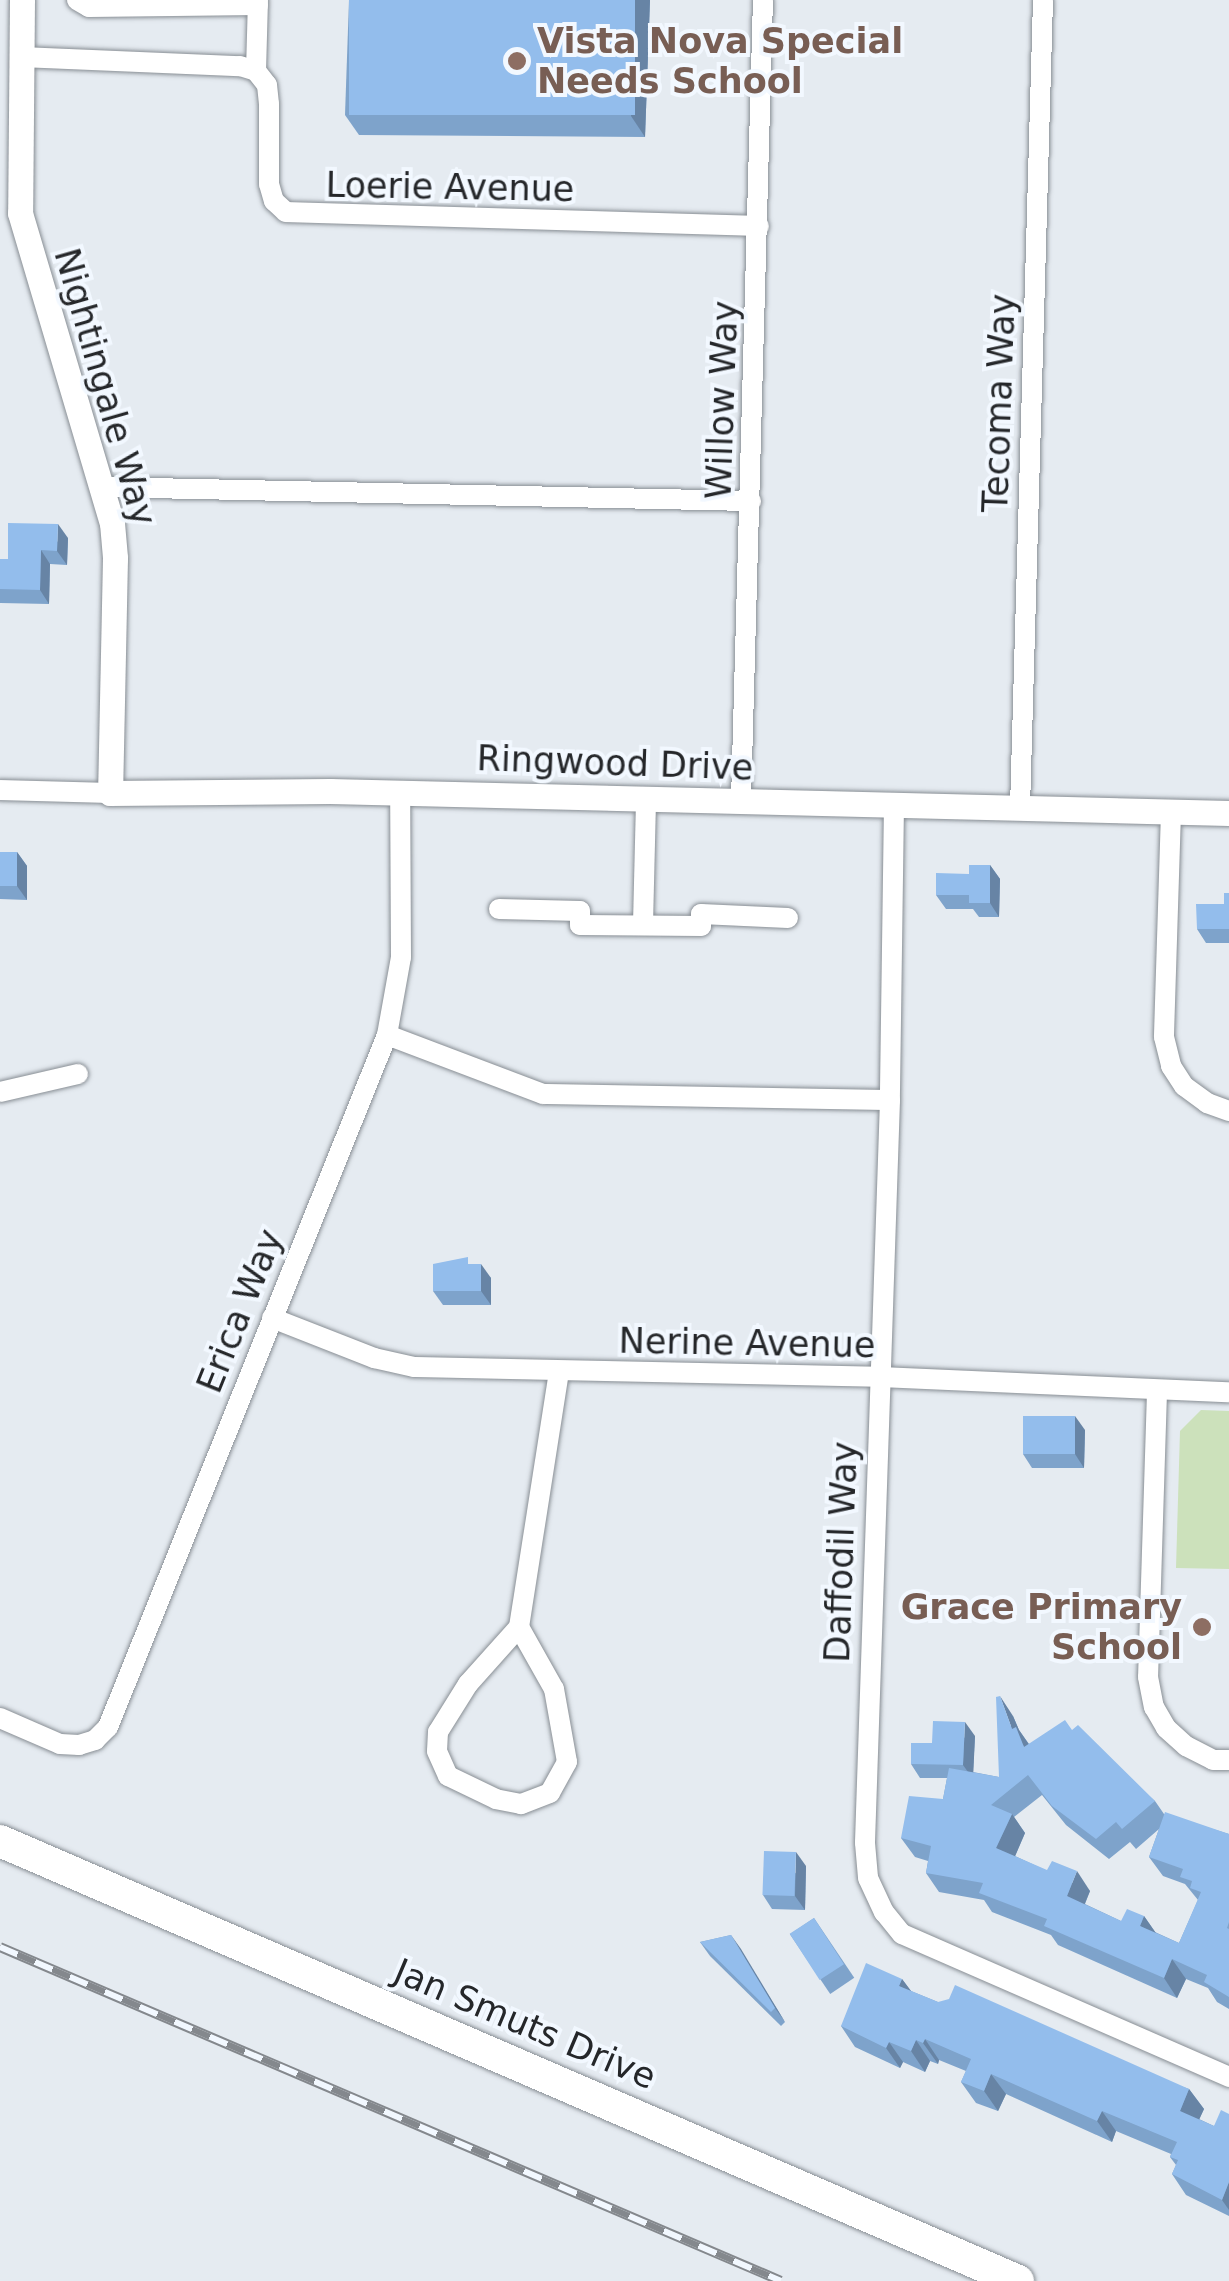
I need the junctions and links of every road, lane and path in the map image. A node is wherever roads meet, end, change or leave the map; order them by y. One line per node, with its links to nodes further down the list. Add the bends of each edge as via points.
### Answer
1 (22, 0): 6 (street, Nightingale Way)
2 (77, 0): 5 (street, via 89,7)
3 (763, 0): 9 (street, Willow Way)
4 (1044, 0): 18 (street, Tecoma Way)
5 (258, 2): 7 (street)
6 (21, 57): 7 (street); 8 (street, Nightingale Way)
7 (256, 72): 9 (street, Loerie Avenue, via 270,104 269,184 286,212)
8 (10, 124): 10 (street, Nightingale Way, via 20,212)
9 (759, 226): 11 (street, Willow Way)
10 (103, 486): 11 (street); 14 (street, Nightingale Way, via 115,558)
11 (752, 501): 16 (street, Willow Way)
12 (0, 790): 14 (street, Ringwood Drive)
13 (400, 792): 14 (street, Ringwood Drive); 15 (street, Ringwood Drive); 24 (street, Erica Way, via 401,957)
14 (110, 793)
15 (646, 798): 16 (street, Ringwood Drive); 23 (street)
16 (742, 802): 17 (street, Ringwood Drive)
17 (894, 804): 18 (street, Ringwood Drive); 27 (street, Daffodil Way)
18 (1020, 808): 19 (street, Ringwood Drive)
19 (1172, 812): 20 (street, Ringwood Drive); 28 (street, via 1164,1037 1184,1086)
20 (1229, 813)
21 (499, 909): 23 (street, via 580,911 580,925)
22 (788, 918): 23 (street, via 701,914 701,926)
23 (643, 924)
24 (386, 1034): 27 (street, via 543,1094); 29 (street, Erica Way)
25 (78, 1074): 26 (street)
26 (0, 1092)
27 (890, 1100): 31 (street, Daffodil Way)
28 (1229, 1111)
29 (272, 1318): 30 (street, Nerine Avenue, via 394,1364); 35 (street, Erica Way, via 108,1727 80,1745 60,1744)
30 (558, 1373): 31 (street, Nerine Avenue); 34 (street)
31 (879, 1377): 32 (street, Nerine Avenue); 38 (street, Daffodil Way, via 865,1844 868,1878 884,1912 902,1934 936,1952)
32 (1157, 1392): 33 (street, Nerine Avenue); 36 (street, via 1148,1677 1166,1728 1213,1760)
33 (1229, 1392)
34 (519, 1626): 34 (street, via 554,1689 567,1762 550,1793 521,1804 448,1776 437,1752 448,1710)
35 (0, 1718)
36 (1229, 1760)
37 (0, 1840): 39 (main road, Jan Smuts Drive)
38 (1229, 2077)
39 (1018, 2281)

